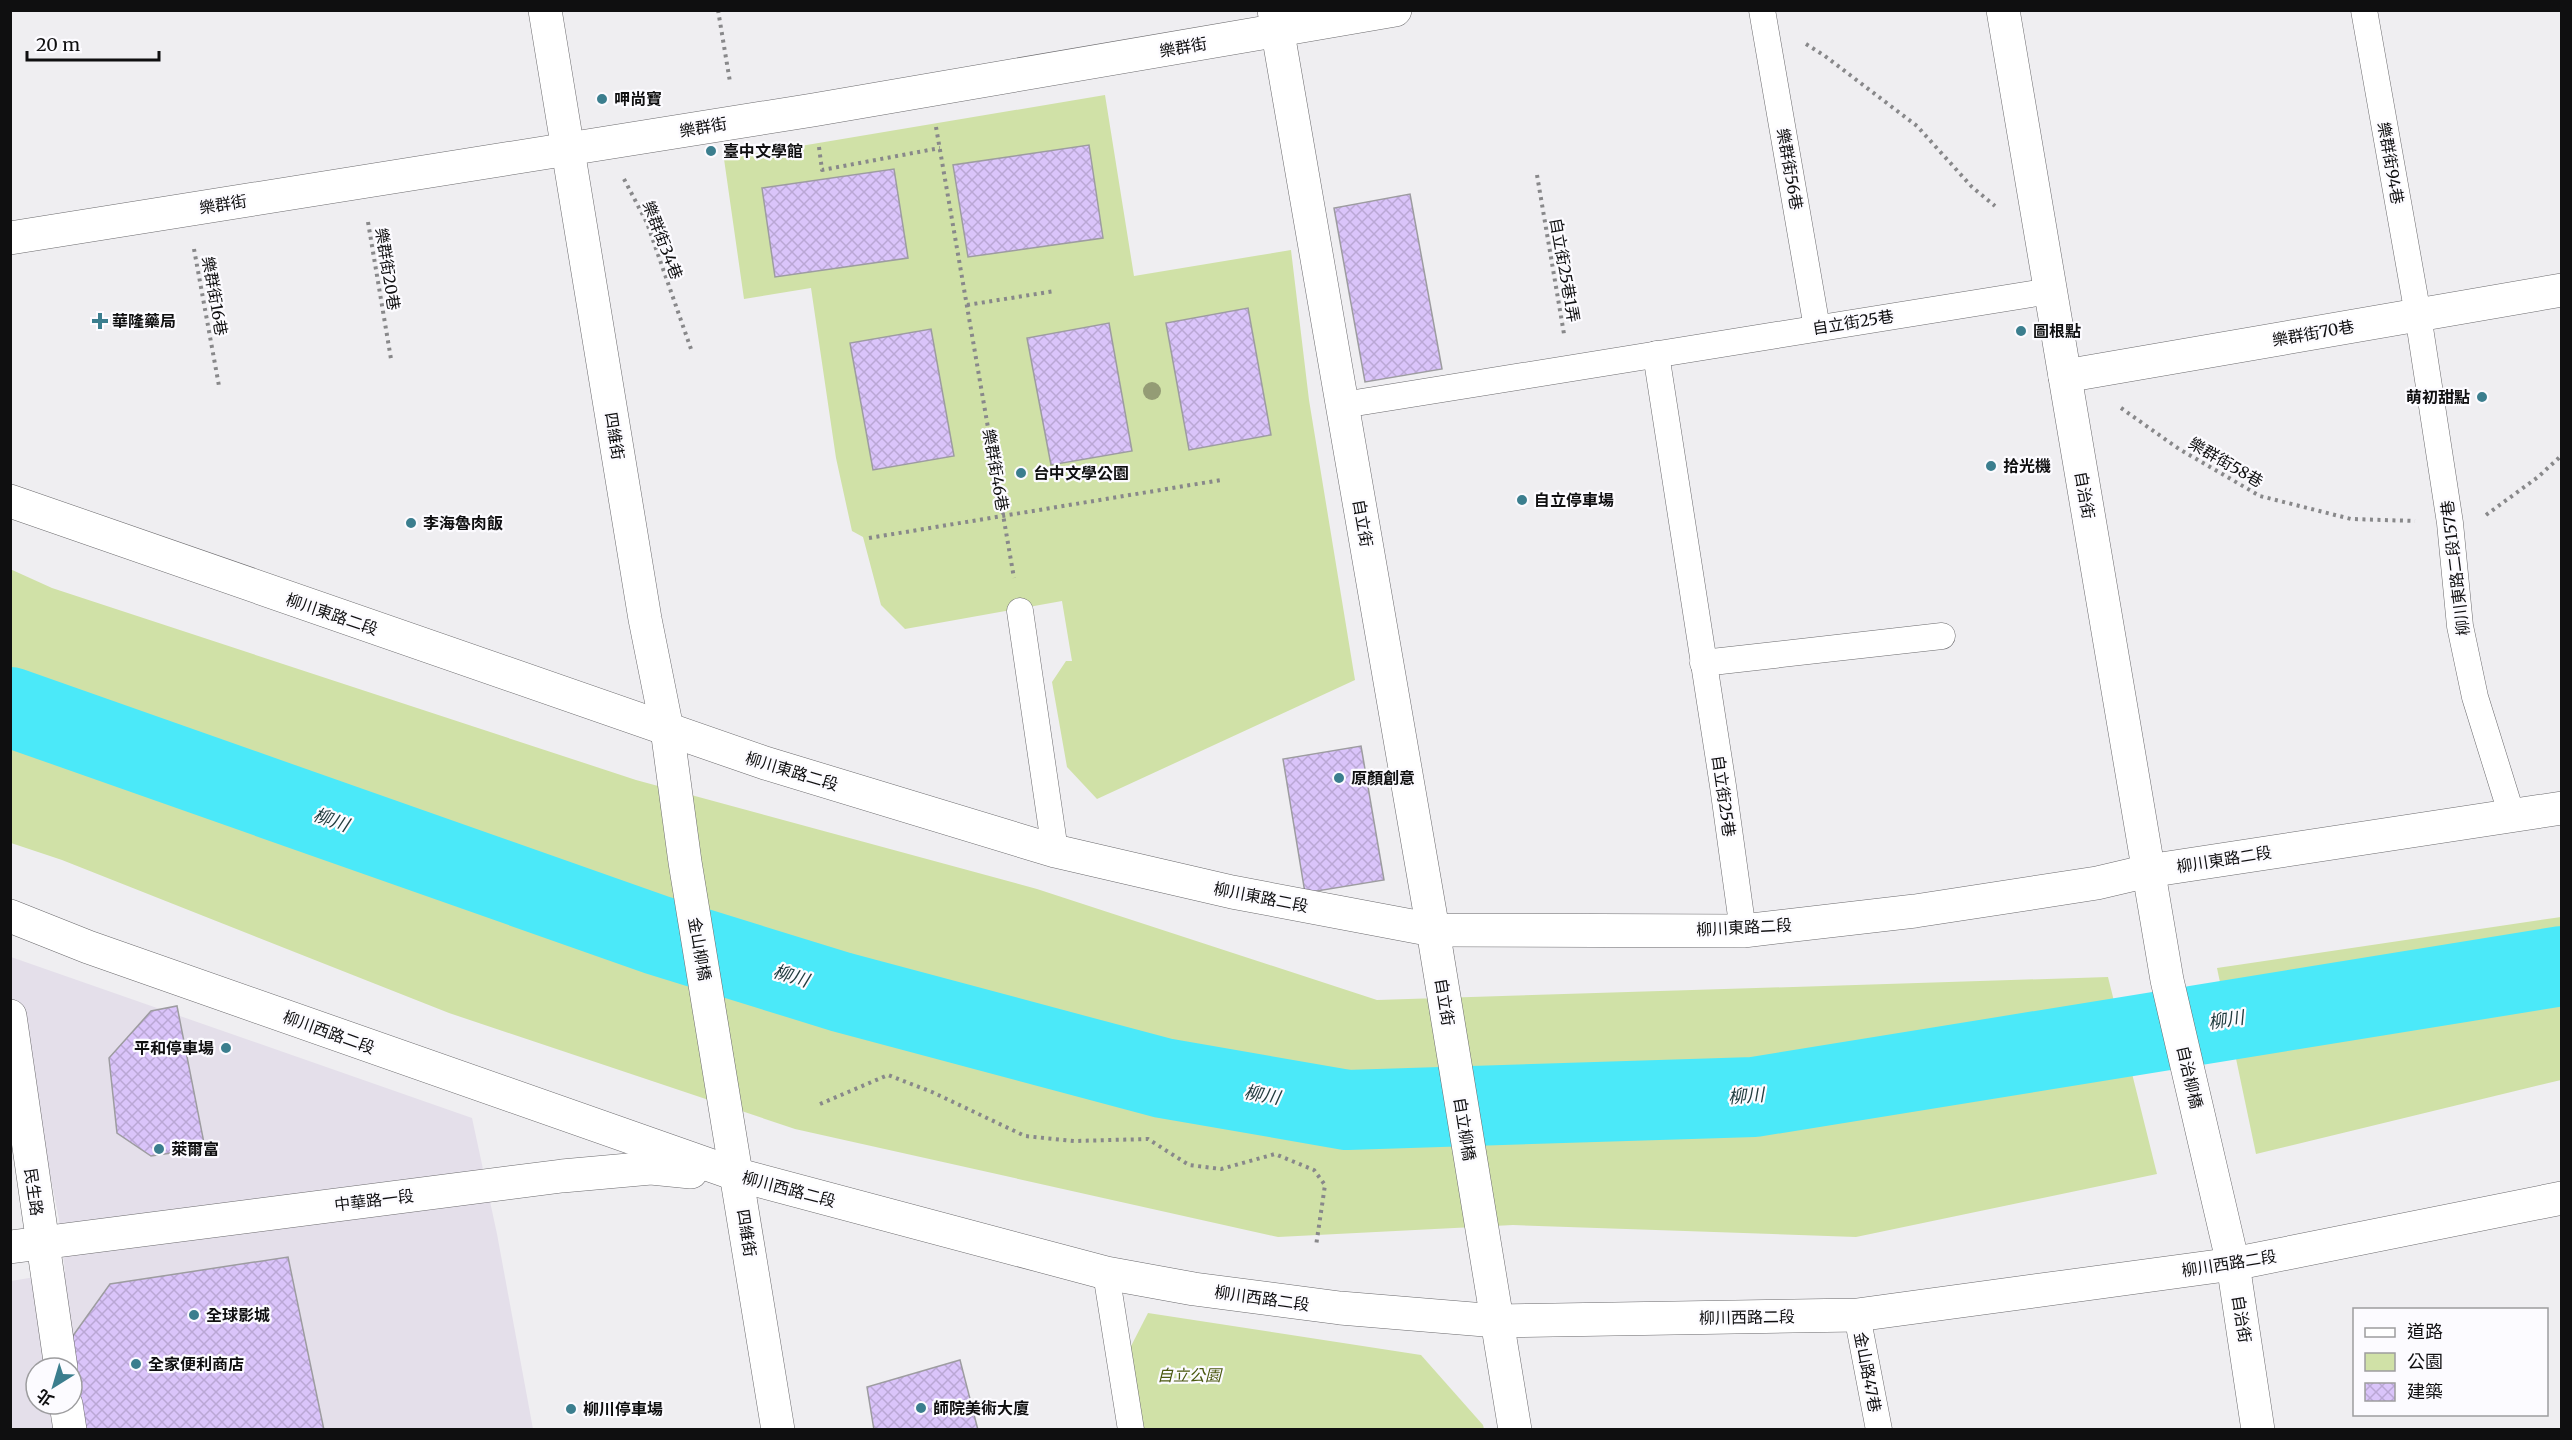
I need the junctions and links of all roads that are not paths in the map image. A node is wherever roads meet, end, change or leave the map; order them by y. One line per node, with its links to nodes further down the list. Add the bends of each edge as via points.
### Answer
1 (545, 10): 7 (street, 四維街)
2 (1395, 10): 6 (street, 樂群街)
3 (2003, 10): 10 (street, 自治街)
4 (2364, 10): 11 (lane, 樂群街94巷)
5 (1763, 15): 12 (lane, 樂群街56巷)
6 (1276, 21): 7 (street, 樂群街, via 930,91); 15 (street, 自立街)
7 (568, 150): 8 (street, 樂群街); 20 (street, 四維街, via 645,619)
8 (10, 238)
9 (2562, 290): 11 (street, 樂群街70巷)
10 (2050, 291): 12 (lane, 自立街25巷); 14 (street, 自治街)
11 (2418, 315): 14 (street, 樂群街70巷); 22 (lane, 柳川東路二段157巷, via 2450,523 2462,636 2475,697)
12 (1817, 328): 13 (lane, 自立街25巷)
13 (1656, 354): 15 (lane, 自立街25巷); 19 (lane, 自立街25巷)
14 (2076, 374): 25 (street, 自治街)
15 (1343, 405): 27 (street, 自立街)
16 (10, 501): 20 (street, 柳川東路二段)
17 (1020, 611): 23 (lane)
18 (1941, 636): 19 (lane)
19 (1703, 663): 28 (lane, 自立街25巷)
20 (667, 729): 23 (street, 柳川東路二段, via 765,763); 24 (street, 四維街)
21 (2562, 808): 22 (street, 柳川東路二段)
22 (2512, 816): 25 (street, 柳川東路二段)
23 (1055, 851): 27 (street, 柳川東路二段, via 1232,892)
24 (686, 861): 31 (street, 金山柳橋)
25 (2148, 871): 28 (street, 柳川東路二段, via 2097,883 1915,911); 29 (street, 自治街)
26 (10, 916): 34 (street, 柳川西路二段, via 88,947)
27 (1433, 930): 28 (street, 柳川東路二段); 32 (street, 自立街)
28 (1743, 931)
29 (2167, 980): 33 (street, 自治柳橋)
30 (10, 1016): 36 (street, 民生路)
31 (715, 1036): 34 (street, 四維街)
32 (1450, 1036): 40 (street, 自立柳橋)
33 (2213, 1173): 37 (street, 自治街)
34 (738, 1175): 36 (street, 中華路一段, via 651,1168 562,1176); 38 (street, 柳川西路二段); 42 (street, 四維街)
35 (2562, 1198): 37 (street, 柳川西路二段)
36 (26, 1245): 41 (street, 民生路)
37 (2234, 1264): 39 (street, 柳川西路二段); 46 (street, 自治街)
38 (1106, 1273): 40 (street, 柳川西路二段, via 1340,1308); 43 (lane)
39 (1857, 1315): 40 (street, 柳川西路二段); 45 (lane, 金山路47巷)
40 (1497, 1321): 44 (street)
41 (58, 1356)
42 (778, 1430)
43 (1131, 1430)
44 (1515, 1430)
45 (1879, 1430)
46 (2259, 1430)

